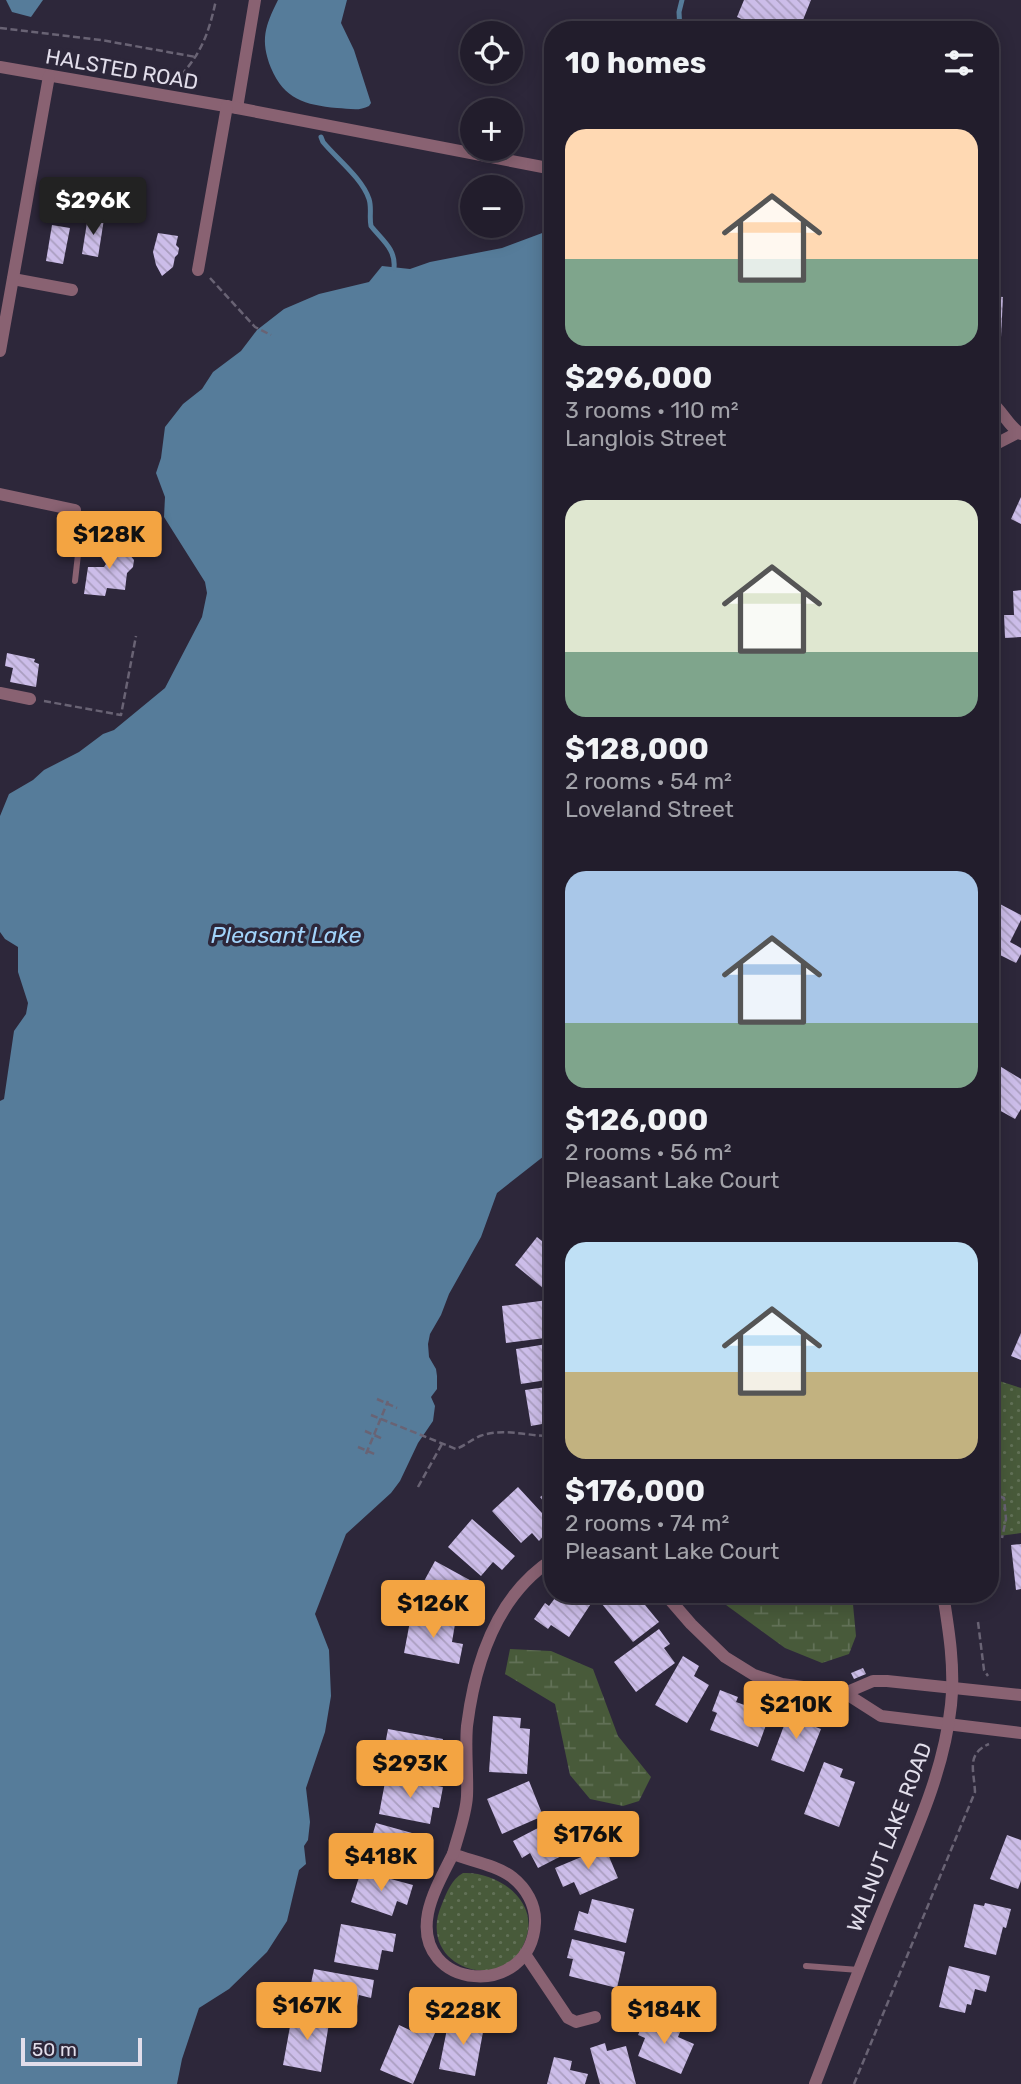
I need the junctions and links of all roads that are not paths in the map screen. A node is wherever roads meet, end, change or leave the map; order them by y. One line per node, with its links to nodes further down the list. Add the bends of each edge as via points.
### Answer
1 (256, 0): 4 (street)
2 (0, 67): 3 (street, HALSTED ROAD)
3 (49, 76): 4 (street, HALSTED ROAD); 7 (street)
4 (232, 107): 5 (street); 6 (street)
5 (544, 167)
6 (202, 272)
7 (13, 279): 8 (street); 9 (street)
8 (72, 290)
9 (0, 351)
10 (999, 410): 11 (street)
11 (1019, 433): 12 (street)
12 (999, 443)
13 (0, 494): 14 (street)
14 (75, 510): 15 (lane, via 82,519)
15 (75, 581)
16 (0, 693): 17 (street)
17 (30, 699)
18 (544, 1565): 26 (street, via 515,1594 491,1631 477,1673 467,1724 467,1798)
19 (673, 1603): 22 (street, via 725,1657 754,1675)
20 (944, 1603): 21 (street, WALNUT LAKE ROAD)
21 (953, 1688): 22 (street, via 873,1681); 23 (street); 24 (street, WALNUT LAKE ROAD)
22 (845, 1693): 24 (street, via 881,1716)
23 (1021, 1695)
24 (949, 1724): 25 (street); 29 (street, WALNUT LAKE ROAD, via 934,1784)
25 (1021, 1733)
26 (453, 1854): 27 (street, via 510,1875 523,1887 535,1920); 27 (street, via 428,1913 432,1950 444,1965 478,1978 512,1967)
27 (525, 1954): 30 (street, via 568,2018 576,2022)
28 (806, 1966): 29 (lane)
29 (859, 1970): 31 (street, WALNUT LAKE ROAD)
30 (595, 2017)
31 (815, 2084)

